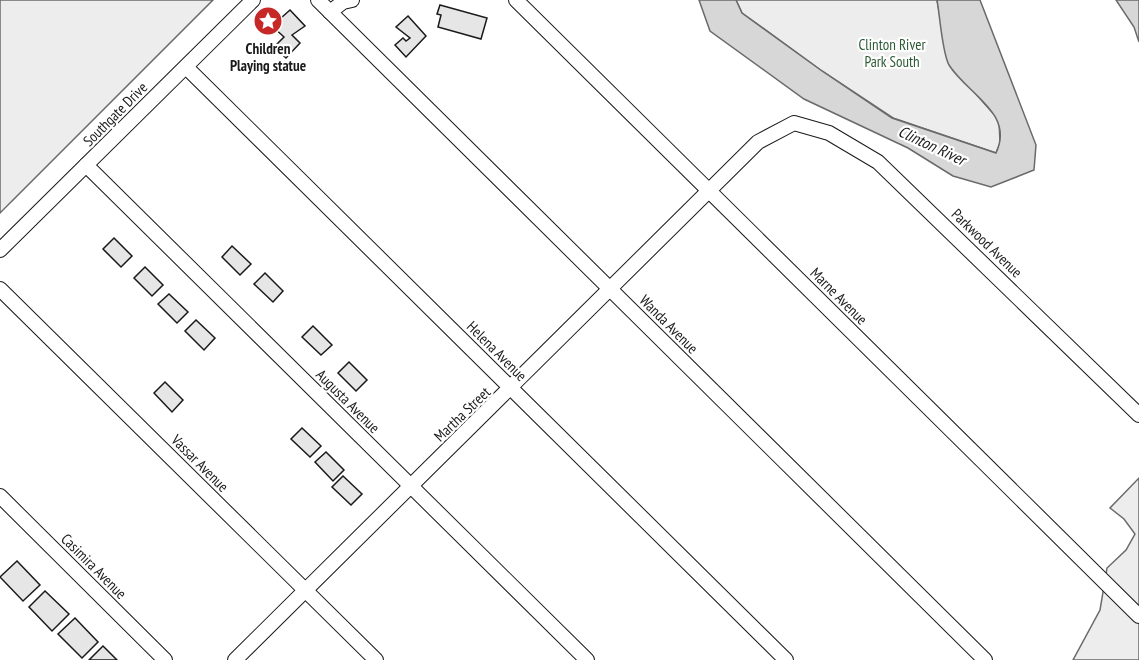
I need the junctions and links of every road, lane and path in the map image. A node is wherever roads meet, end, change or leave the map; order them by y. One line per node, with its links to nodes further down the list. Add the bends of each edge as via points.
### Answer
1 (253, 0): 6 (street, Southgate Drive)
2 (318, 0): 5 (street)
3 (352, 0): 5 (street)
4 (516, 0): 9 (street, Marne Avenue)
5 (330, 12): 12 (street, Wanda Avenue)
6 (186, 67): 8 (street, Southgate Drive); 13 (street, Helena Avenue)
7 (794, 123): 9 (street, Martha Street, via 758,142); 14 (street, Parkwood Avenue, via 829,133 878,162)
8 (86, 165): 10 (street, Southgate Drive); 15 (street, Augusta Avenue)
9 (710, 191): 12 (street, Martha Street); 18 (street, Marne Avenue)
10 (0, 250)
11 (0, 289): 17 (street, Vassar Avenue)
12 (611, 290): 13 (street, Martha Street); 24 (street, Wanda Avenue)
13 (512, 388): 15 (street, Martha Street); 23 (street, Helena Avenue)
14 (1139, 415)
15 (411, 486): 17 (street, Martha Street); 19 (street, Augusta Avenue)
16 (0, 496): 20 (street, Casimira Avenue)
17 (306, 591): 21 (street, Martha Street); 22 (street, Vassar Avenue)
18 (1139, 615)
19 (579, 657)
20 (165, 660)
21 (235, 660)
22 (376, 660)
23 (786, 660)
24 (986, 660)

